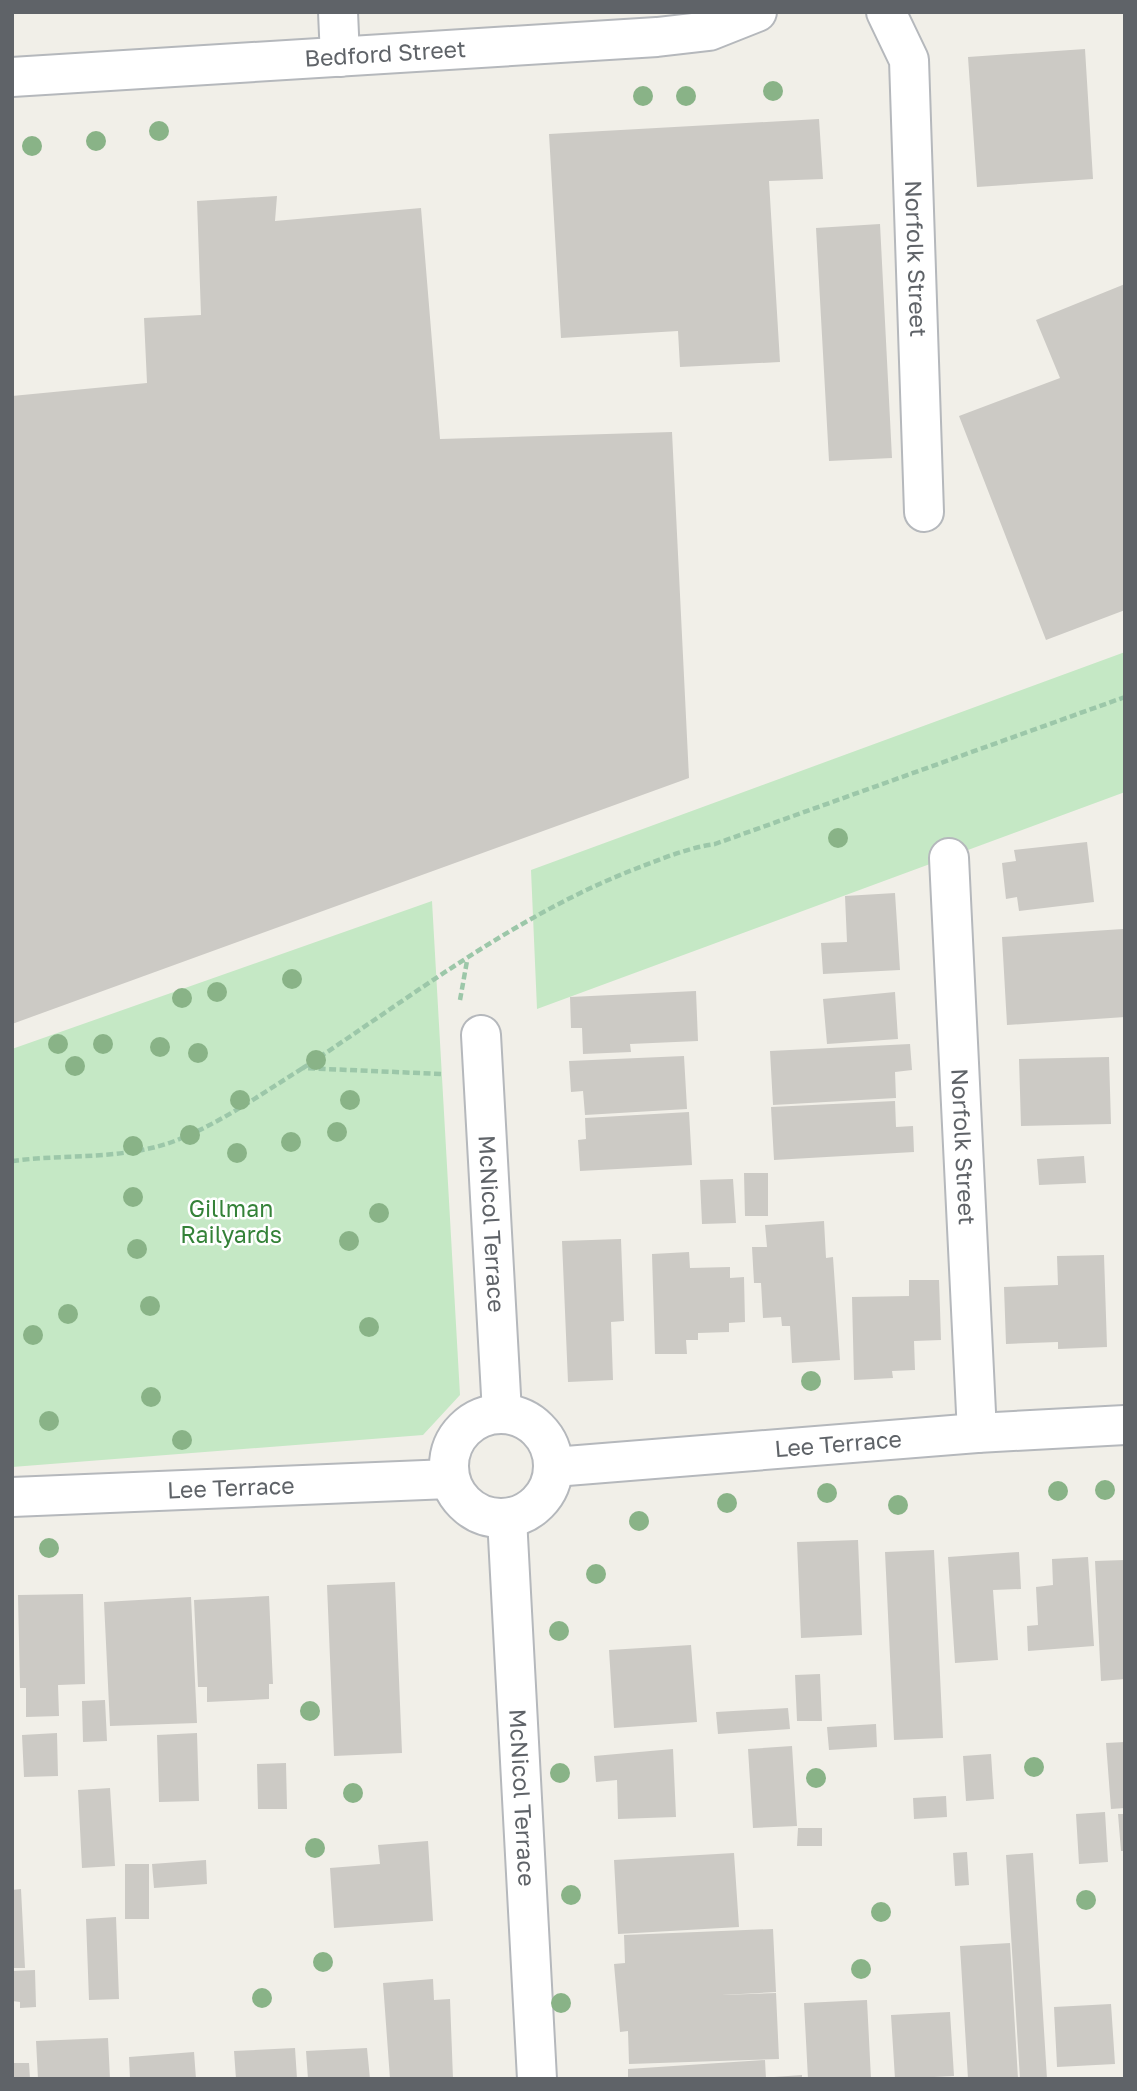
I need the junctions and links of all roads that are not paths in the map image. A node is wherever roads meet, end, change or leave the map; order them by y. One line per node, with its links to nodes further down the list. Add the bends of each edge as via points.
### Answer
1 (338, 12): 4 (street)
2 (757, 12): 4 (street, Bedford Street, via 709,31 657,37)
3 (886, 12): 6 (street, Norfolk Street, via 909,60)
4 (340, 57): 5 (street, Bedford Street)
5 (12, 77)
6 (924, 512)
7 (949, 858): 11 (street, Norfolk Street)
8 (481, 1035): 9 (street, McNicol Terrace)
9 (502, 1413): 12 (street, via 533,1424 545,1436); 13 (street, via 486,1415 459,1433 447,1463)
10 (1125, 1425): 11 (street, Lee Terrace)
11 (977, 1433): 12 (street, Lee Terrace)
12 (554, 1467): 15 (street, via 539,1501)
13 (449, 1479): 14 (street, Lee Terrace); 15 (street, via 455,1493 477,1513)
14 (12, 1497)
15 (507, 1518): 16 (street, McNicol Terrace)
16 (537, 2079)

